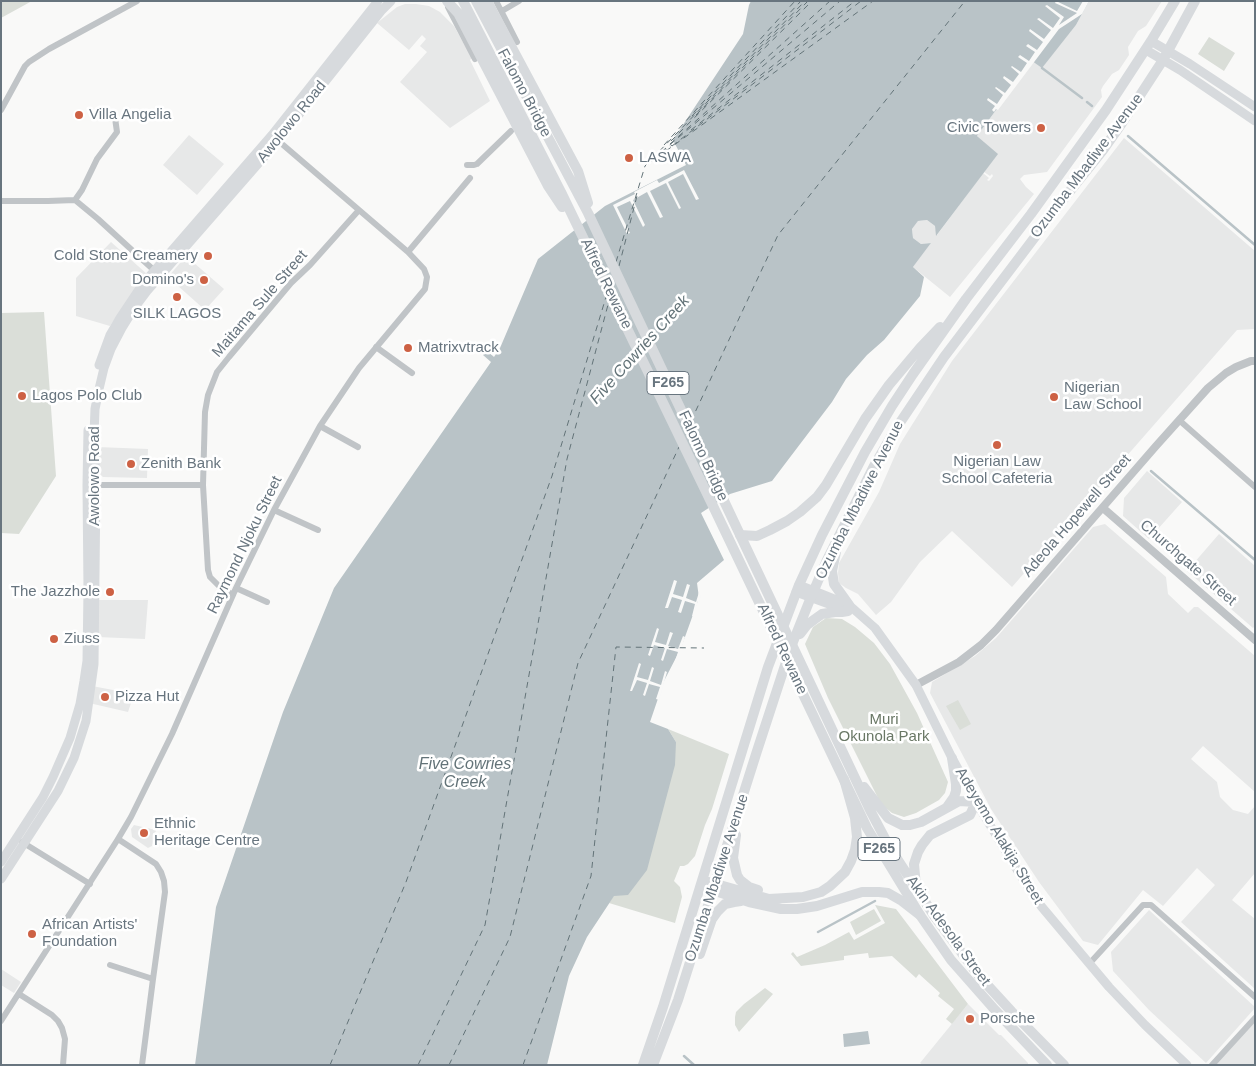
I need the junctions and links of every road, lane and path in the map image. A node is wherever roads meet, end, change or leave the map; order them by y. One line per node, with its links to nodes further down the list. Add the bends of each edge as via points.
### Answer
1 (137, 1): 18 (street, via 29,62)
2 (378, 1): 22 (main road, Awolowo Road)
3 (391, 1): 22 (main road, Awolowo Road)
4 (446, 1): 16 (street); 29 (main road, via 458,13 548,186)
5 (463, 1): 29 (main road, Alfred Rewane / F265)
6 (476, 1): 28 (main road, Falomo Bridge / F265)
7 (487, 1): 28 (main road, via 578,171)
8 (496, 1): 12 (street)
9 (519, 1): 12 (street)
10 (1175, 1): 14 (main road, Ozumba Mbadiwe Avenue)
11 (1195, 1): 15 (main road, Ozumba Mbadiwe Avenue)
12 (502, 11): 13 (street)
13 (517, 42)
14 (1149, 45): 15 (main road); 32 (main road, Ozumba Mbadiwe Avenue, via 1083,142)
15 (1166, 56): 17 (main road, via 1190,64); 20 (main road, via 1180,70); 44 (main road, Ozumba Mbadiwe Avenue, via 1108,143 917,396 894,430)
16 (475, 59)
17 (1255, 107)
18 (2, 109)
19 (115, 118): 25 (street, via 117,132 97,159)
20 (1255, 121)
21 (511, 132): 23 (street, via 478,164)
22 (275, 138): 27 (street, Raymond Njoku Street); 31 (main road, Awolowo Road)
23 (467, 165)
24 (470, 178): 30 (street)
25 (75, 200): 26 (street); 31 (street)
26 (1, 201)
27 (359, 210): 30 (street, Raymond Njoku Street); 39 (street, Maitama Sule Street, via 291,283 217,372 205,412)
28 (597, 231): 46 (main road, Falomo Bridge / F265)
29 (583, 237): 56 (main road, Alfred Rewane / F265)
30 (408, 252): 33 (street, Raymond Njoku Street, via 424,270 427,277 425,289)
31 (158, 273): 40 (main road, Awolowo Road, via 138,292 120,318 102,355 89,422)
32 (966, 299): 46 (main road, via 889,385 817,497 787,521 757,536); 48 (main road, Ozumba Mbadiwe Avenue, via 913,374 865,452)
33 (376, 347): 35 (street); 37 (street, Raymond Njoku Street)
34 (1255, 361): 36 (street, Adeola Hopewell Street, via 1226,373)
35 (412, 373)
36 (1179, 420): 41 (street); 42 (street, Adeola Hopewell Street)
37 (320, 426): 38 (street); 43 (street, Raymond Njoku Street)
38 (358, 447)
39 (203, 484): 40 (street); 50 (street, Maitama Sule Street, via 210,577)
40 (91, 485): 64 (main road, Awolowo Road, via 84,681 62,756)
41 (1255, 487)
42 (1103, 508): 53 (street, Churchgate Street); 55 (street, Adeola Hopewell Street, via 981,645 959,662)
43 (274, 510): 45 (street); 47 (street, Raymond Njoku Street)
44 (843, 528): 49 (main road, Ozumba Mbadiwe Avenue); 52 (main road, via 833,577 834,584)
45 (318, 530)
46 (740, 534): 56 (main road, Falomo Bridge / F265)
47 (236, 588): 50 (street, Raymond Njoku Street); 51 (street)
48 (797, 589): 49 (main road, Adeyemo Alakija Street); 67 (main road, Ozumba Mbadiwe Avenue, via 768,667)
49 (812, 594): 52 (main road, Adeyemo Alakija Street); 54 (main road, Ozumba Mbadiwe Avenue)
50 (233, 595): 63 (street, Raymond Njoku Street, via 172,734)
51 (267, 602)
52 (851, 609): 54 (main road, via 822,614 814,619); 55 (main road, Adeyemo Alakija Street, via 875,628)
53 (1255, 640)
54 (791, 648): 62 (main road, Ozumba Mbadiwe Avenue)
55 (916, 685): 57 (main road, Adeyemo Alakija Street)
56 (826, 729): 58 (main road, Akin Adesola Street / F265); 59 (main road, Akin Adesola Street / F265)
57 (952, 758): 60 (main road, Adeyemo Alakija Street); 61 (main road, via 956,791)
58 (849, 766): 61 (main road, via 881,811 894,822 910,825); 70 (main road, Akin Adesola Street / F265, via 890,848)
59 (844, 779): 71 (main road, via 856,818 857,837 851,861 845,872 821,892 803,898); 73 (main road, Akin Adesola Street / F265, via 867,828)
60 (976, 802): 61 (main road, via 959,801); 70 (main road, via 970,815 930,835 922,845 914,864); 74 (main road, Adeyemo Alakija Street, via 1041,906)
61 (946, 809)
62 (738, 814): 69 (main road, Ozumba Mbadiwe Avenue); 71 (main road, via 733,858 737,875 749,887)
63 (118, 839): 68 (street, Raymond Njoku Street); 76 (street, via 156,864 164,881)
64 (20, 841): 65 (main road, Awolowo Road); 66 (main road, Awolowo Road); 68 (street)
65 (1, 862)
66 (1, 878)
67 (702, 883): 69 (main road); 84 (main road, Ozumba Mbadiwe Avenue)
68 (90, 884): 77 (street, Raymond Njoku Street)
69 (714, 887): 71 (main road, via 769,899); 72 (main road); 79 (main road, Ozumba Mbadiwe Avenue)
70 (916, 888): 87 (main road, Akin Adesola Street, via 979,976)
71 (781, 898)
72 (744, 901): 73 (main road, via 797,909 862,892 879,892 902,900); 79 (main road, via 725,904 715,915)
73 (920, 915): 86 (main road, Akin Adesola Street, via 961,973)
74 (1089, 964): 78 (street, via 1143,905 1151,904); 88 (main road, Adeyemo Alakija Street)
75 (110, 965): 76 (street)
76 (153, 979): 83 (street)
77 (19, 994): 81 (street, Raymond Njoku Street); 82 (street, via 58,1021 65,1039)
78 (1255, 997)
79 (678, 1000): 85 (main road, Ozumba Mbadiwe Avenue)
80 (1255, 1018): 89 (street)
81 (1, 1021)
82 (63, 1065)
83 (142, 1065)
84 (643, 1065)
85 (653, 1065)
86 (1047, 1065)
87 (1064, 1065)
88 (1187, 1065)
89 (1212, 1065)

